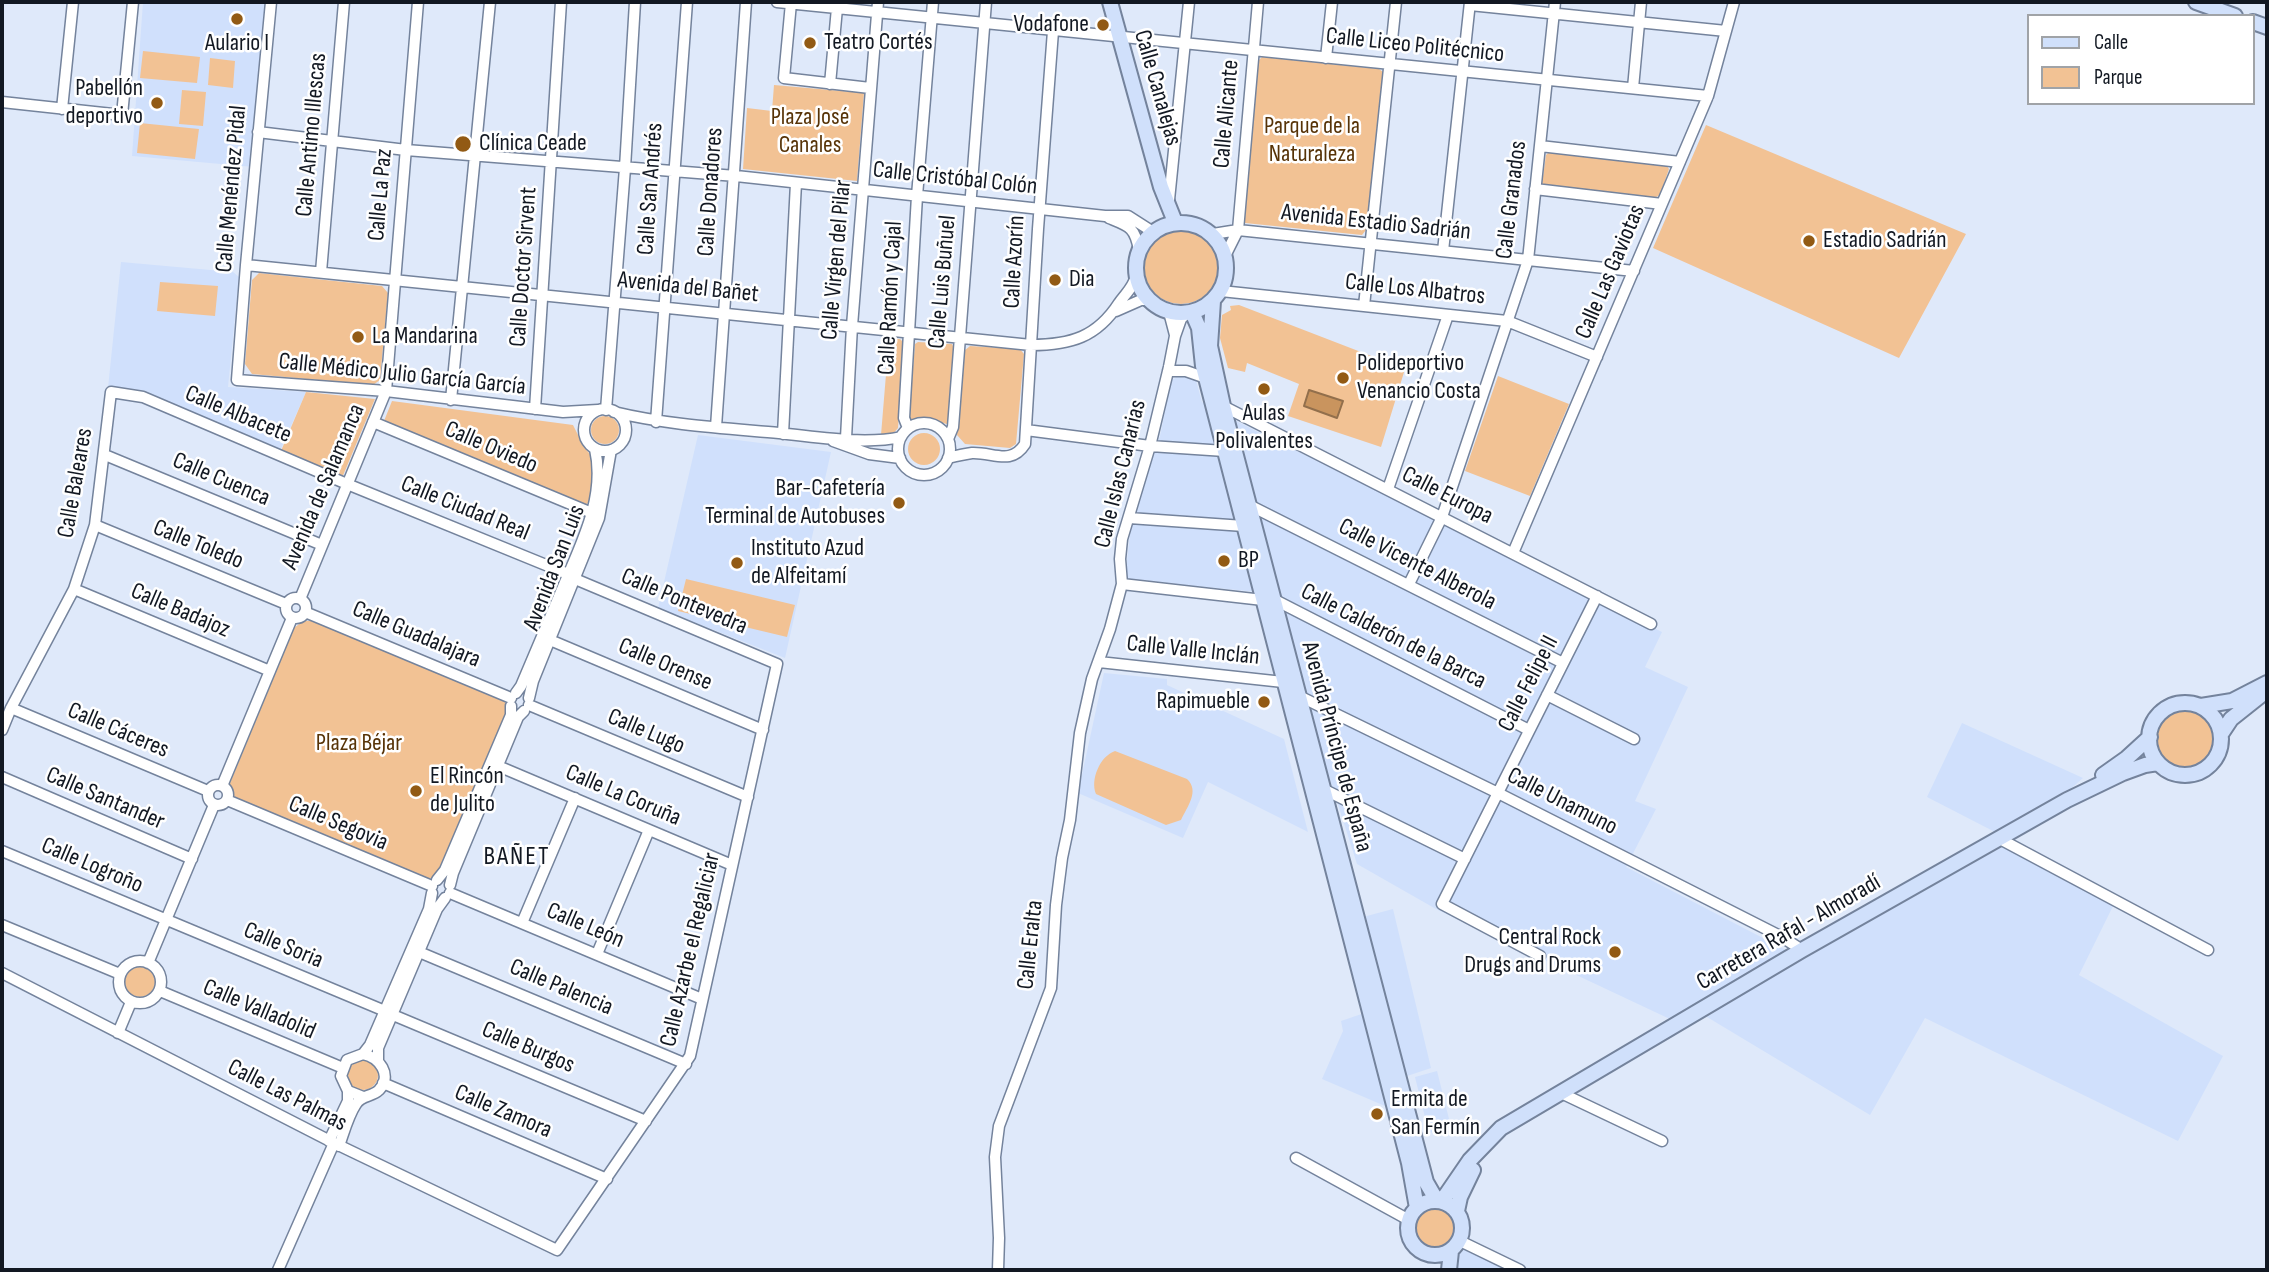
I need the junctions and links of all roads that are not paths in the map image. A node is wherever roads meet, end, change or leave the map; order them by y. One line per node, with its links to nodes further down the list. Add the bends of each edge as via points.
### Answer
1 (73, 2): 47 (street)
2 (132, 2): 47 (street, via 122,115)
3 (271, 2): 48 (street, Calle Menéndez Pidal)
4 (344, 2): 49 (street, Calle Antimo Illescas)
5 (418, 2): 51 (street, Calle La Paz)
6 (490, 2): 52 (street)
7 (561, 2): 53 (street, Calle Doctor Sirvent)
8 (635, 2): 55 (street)
9 (687, 2): 56 (street, Calle San Andrés)
10 (746, 2): 57 (street, Calle Donadores)
11 (777, 2): 23 (street, Calle Liceo Politécnico)
12 (933, 2): 30 (street, Calle Ramón y Cajal)
13 (986, 2): 32 (street, Calle Luis Buñuel)
14 (1110, 2): 35 (main road, Calle Canalejas)
15 (1189, 2): 36 (street)
16 (1258, 2): 37 (street, Calle Alicante)
17 (1332, 2): 38 (street)
18 (1396, 2): 39 (street)
19 (1555, 2): 28 (street, Calle Granados)
20 (1641, 2): 31 (street)
21 (1734, 2): 34 (street, Calle Las Gaviotas)
22 (2196, 2): 29 (main road)
23 (791, 3): 24 (street, Calle Liceo Politécnico); 42 (street, via 784,78)
24 (808, 3): 27 (street, Calle Liceo Politécnico)
25 (1470, 3): 28 (street); 40 (street)
26 (877, 7): 27 (street, Calle Liceo Politécnico); 30 (street, Calle Liceo Politécnico); 43 (street, Calle Virgen del Pilar)
27 (837, 8): 42 (street)
28 (1554, 13): 31 (street); 41 (street, Calle Granados)
29 (2229, 14)
30 (932, 18): 32 (street, Calle Liceo Politécnico); 62 (street, Calle Ramón y Cajal)
31 (1639, 22): 34 (street); 44 (street)
32 (986, 24): 33 (street, Calle Liceo Politécnico); 63 (street, Calle Luis Buñuel)
33 (1053, 31): 35 (street, Calle Liceo Politécnico); 66 (street, Calle Azorín)
34 (1726, 31): 45 (street, Calle Las Gaviotas)
35 (1119, 38): 36 (street, Calle Liceo Politécnico); 59 (main road, Calle Canalejas)
36 (1184, 44): 37 (street, Calle Liceo Politécnico); 64 (street)
37 (1253, 51): 38 (street, Calle Liceo Politécnico); 69 (street, Calle Alicante)
38 (1326, 58): 39 (street, Calle Liceo Politécnico)
39 (1389, 64): 40 (street, Calle Liceo Politécnico); 71 (street)
40 (1462, 72): 41 (street, Calle Liceo Politécnico); 73 (street)
41 (1546, 80): 44 (street, Calle Liceo Politécnico); 50 (street, Calle Granados)
42 (830, 83): 43 (street)
43 (870, 88): 60 (street, Calle Virgen del Pilar)
44 (1633, 88): 45 (street, Calle Liceo Politécnico)
45 (1708, 96): 54 (street, Calle Las Gaviotas)
46 (2, 102): 47 (street)
47 (62, 108)
48 (258, 132): 49 (street, Calle Cristóbal Colón); 76 (street, Calle Menéndez Pidal)
49 (332, 141): 51 (street, Calle Cristóbal Colón); 78 (street, Calle Antimo Illescas)
50 (1540, 146): 54 (street); 61 (street, Calle Granados)
51 (406, 150): 52 (street, Calle Cristóbal Colón); 80 (street, Calle La Paz)
52 (475, 156): 53 (street, Calle Cristóbal Colón); 81 (street)
53 (552, 162): 55 (street, Calle Cristóbal Colón); 82 (street, Calle Doctor Sirvent)
54 (1680, 162): 65 (street, Calle Las Gaviotas)
55 (625, 168): 56 (street, Calle Cristóbal Colón); 85 (street)
56 (674, 172): 57 (street, Calle Cristóbal Colón); 86 (street, Calle San Andrés)
57 (734, 176): 58 (street, Calle Cristóbal Colón); 89 (street, Calle Donadores)
58 (796, 183): 60 (street, Calle Cristóbal Colón); 93 (street)
59 (1161, 187): 64 (main road, Calle Canalejas); 68 (main road, Calle Canalejas)
60 (864, 190): 62 (street, Calle Cristóbal Colón); 95 (street, Calle Virgen del Pilar)
61 (1535, 190): 65 (street); 75 (street, Calle Granados)
62 (917, 196): 63 (street, Calle Cristóbal Colón); 96 (street, Calle Ramón y Cajal)
63 (971, 202): 66 (street, Calle Cristóbal Colón); 98 (street, Calle Luis Buñuel)
64 (1168, 204): 68 (main road, Calle Canalejas)
65 (1662, 204): 77 (street, Calle Las Gaviotas)
66 (1040, 209): 67 (street, Calle Cristóbal Colón); 99 (street, Calle Azorín)
67 (1105, 216): 68 (street, Calle Cristóbal Colón, via 1128,216); 72 (street, Calle Cristóbal Colón, via 1132,229)
68 (1164, 227): 70 (main road, via 1189,223); 72 (main road)
69 (1238, 230): 70 (street, Avenida Estadio Sadrián); 71 (street, Avenida Estadio Sadrián); 74 (street)
70 (1213, 234): 74 (main road)
71 (1370, 244): 73 (street, Avenida Estadio Sadrián); 87 (street)
72 (1139, 250): 79 (main road)
73 (1443, 251): 75 (street, Avenida Estadio Sadrián)
74 (1225, 256): 83 (main road, via 1226,274)
75 (1528, 260): 77 (street, Avenida Estadio Sadrián); 94 (street, Calle Granados)
76 (246, 265): 78 (street, Avenida del Bañet); 103 (street, Calle Menéndez Pidal)
77 (1634, 271): 100 (street, Calle Las Gaviotas)
78 (321, 272): 80 (street, Avenida del Bañet)
79 (1136, 276): 84 (main road); 88 (street, Avenida del Bañet)
80 (395, 279): 81 (street, Avenida del Bañet); 104 (street, Calle La Paz)
81 (462, 286): 82 (street, Avenida del Bañet); 106 (street)
82 (544, 294): 85 (street, Avenida del Bañet); 108 (street, Calle Doctor Sirvent)
83 (1217, 296): 87 (street, Calle Los Albatros); 91 (main road); 107 (main road, Avenida Príncipe de España, via 1210,346)
84 (1149, 300): 88 (street, Avenida del Bañet); 90 (main road)
85 (615, 301): 86 (street, Avenida del Bañet); 109 (street)
86 (663, 306): 89 (street, Avenida del Bañet); 111 (street, Calle San Andrés)
87 (1364, 306): 92 (street, Calle Los Albatros)
88 (1116, 311): 99 (street, Avenida del Bañet, via 1089,334 1064,344)
89 (724, 312): 93 (street, Avenida del Bañet); 113 (street, Calle Donadores)
90 (1168, 312): 91 (main road); 97 (street, Calle Islas Canarias)
91 (1190, 312): 97 (street, Calle Islas Canarias, via 1181,319); 102 (main road, Avenida Príncipe de España, via 1199,328)
92 (1448, 315): 94 (street, Calle Los Albatros); 132 (street)
93 (788, 319): 95 (street, Avenida del Bañet); 118 (street)
94 (1507, 321): 100 (street, Calle Los Albatros); 135 (street, Calle Granados)
95 (852, 326): 96 (street, Avenida del Bañet); 119 (street, Calle Virgen del Pilar)
96 (911, 332): 98 (street, Avenida del Bañet); 117 (street, Calle Ramón y Cajal)
97 (1175, 335): 101 (street, Calle Islas Canarias)
98 (960, 337): 99 (street, Avenida del Bañet); 121 (street, Calle Luis Buñuel)
99 (1031, 345): 115 (street, Calle Azorín)
100 (1597, 357): 140 (street, Calle Las Gaviotas)
101 (1168, 371): 102 (street); 122 (street, Calle Islas Canarias)
102 (1206, 378): 126 (main road, Avenida Príncipe de España)
103 (237, 380): 104 (street, Calle Médico Julio García García)
104 (386, 391): 106 (street, Calle Médico Julio García García); 112 (street, Avenida de Salamanca)
105 (111, 392): 128 (street, Calle Baleares); 131 (street, Calle Albacete, via 143,397)
106 (451, 400): 108 (street, Calle Médico Julio García García)
107 (1223, 406): 132 (street, Calle Europa); 133 (main road, Avenida Príncipe de España)
108 (535, 409): 110 (street, Calle Médico Julio García García)
109 (606, 410): 110 (street, Calle Médico Julio García García); 111 (street, Calle Médico Julio García García); 114 (street, via 586,421); 116 (street, via 624,424)
110 (562, 412): 114 (street, via 577,418)
111 (652, 421): 113 (street, Calle Médico Julio García García); 116 (street, via 633,423)
112 (373, 422): 131 (street, Avenida de Salamanca); 134 (street, Calle Oviedo)
113 (716, 427): 118 (street, Calle Médico Julio García García)
114 (584, 429): 124 (street)
115 (1026, 430): 122 (street); 127 (street, Calle Azorín, via 1026,444 1012,457)
116 (625, 432): 125 (street)
117 (905, 432): 119 (street, Calle Médico Julio García García, via 888,440); 121 (street, via 915,424 931,424); 129 (street, via 898,447)
118 (783, 434): 120 (street, Calle Médico Julio García García)
119 (846, 438): 120 (street, Calle Médico Julio García García); 123 (street)
120 (827, 439): 123 (street, Calle Médico Julio García García)
121 (949, 440): 127 (street); 130 (street)
122 (1150, 446): 126 (street); 136 (street, Calle Islas Canarias)
123 (853, 448): 129 (street, Calle Médico Julio García García)
124 (595, 449): 125 (street); 134 (street, Avenida San Luis, via 599,465)
125 (611, 450): 141 (street, Avenida San Luis, via 599,518)
126 (1225, 451): 138 (main road, Avenida Príncipe de España)
127 (972, 453): 130 (street)
128 (105, 455): 137 (street, Calle Baleares); 139 (street, Calle Cuenca)
129 (900, 458): 130 (street, via 911,471 929,474 944,466)
130 (948, 458)
131 (347, 484): 139 (street, Avenida de Salamanca); 141 (street, Calle Ciudad Real)
132 (1388, 489): 135 (street, Calle Europa)
133 (1251, 506): 143 (street, Calle Vicente Alberola); 147 (main road, Avenida Príncipe de España)
134 (592, 513): 141 (street, Avenida San Luis)
135 (1442, 517): 140 (street, Calle Europa); 143 (street, Calle Granados)
136 (1129, 518): 138 (street); 142 (street, Calle Islas Canarias, via 1122,539)
137 (94, 525): 144 (street, Calle Baleares); 148 (street, Calle Toledo)
138 (1244, 526): 147 (main road, Avenida Príncipe de España)
139 (322, 545): 146 (street, Avenida de Salamanca)
140 (1513, 553): 145 (street, Calle Europa)
141 (572, 576): 152 (street, Avenida San Luis); 155 (street, Calle Pontevedra); 162 (street, Avenida San Luis)
142 (1122, 584): 147 (street); 153 (street, Calle Islas Canarias)
143 (1409, 584): 154 (street, Calle Vicente Alberola)
144 (74, 589): 156 (street, Calle Badajoz); 165 (street, Calle Baleares)
145 (1597, 596): 151 (street, Calle Europa); 154 (street, Calle Felipe II)
146 (300, 599): 148 (street); 149 (street, via 306,604)
147 (1269, 600): 157 (main road, Avenida Príncipe de España); 161 (main road, Avenida Príncipe de España); 168 (street, Calle Calderón de la Barca)
148 (286, 604): 150 (street)
149 (305, 612): 150 (street); 162 (street, Calle Guadalajara)
150 (292, 618): 156 (street)
151 (1651, 624)
152 (550, 640): 163 (street, Avenida San Luis); 167 (street, Calle Orense)
153 (1099, 662): 157 (street, Calle Valle Inclán); 229 (street, Calle Eralta, via 1080,733 1056,905 1051,988 996,1143)
154 (1563, 663): 160 (street, Calle Felipe II)
155 (777, 664): 167 (street, Calle Azarbe el Regaliciar)
156 (270, 671): 175 (street)
157 (1283, 682): 224 (main road, Avenida Príncipe de España, via 1406,1150)
158 (2267, 683): 164 (main road, via 2232,701)
159 (2267, 690): 169 (main road, via 2231,719)
160 (1547, 695): 168 (street, Calle Felipe II); 171 (street)
161 (1299, 696): 176 (main road, Avenida Príncipe de España); 178 (street, Calle Unamuno)
162 (512, 699): 163 (street, via 523,692); 163 (street, via 516,711); 190 (street, Avenida San Luis, via 511,715)
163 (527, 704): 173 (street, Avenida San Luis); 179 (street, Calle Lugo)
164 (2201, 706): 169 (main road, via 2213,716); 170 (main road, via 2171,705 2159,714)
165 (11, 708): 166 (street, Calle Baleares); 177 (street, Calle Cáceres)
166 (2, 730)
167 (763, 730): 179 (street, Calle Azarbe el Regaliciar)
168 (1530, 730): 178 (street, Calle Felipe II)
169 (2221, 734): 172 (main road, via 2213,762 2199,772 2183,775)
170 (2150, 737): 172 (main road); 182 (main road, Carretera Rafal - Almoradí)
171 (1634, 739)
172 (2158, 763): 182 (main road, Carretera Rafal - Almoradí, via 2123,773)
173 (498, 766): 180 (street, Calle La Coruña); 191 (street, Avenida San Luis)
174 (2, 777): 187 (street, Calle Santander)
175 (222, 786): 177 (street); 181 (street)
176 (1323, 789): 188 (street); 222 (main road, Avenida Príncipe de España, via 1426,1182)
177 (208, 792): 183 (street)
178 (1498, 793): 188 (street, Calle Felipe II); 195 (street, Calle Unamuno)
179 (748, 797): 189 (street, Calle Azarbe el Regaliciar)
180 (575, 799): 184 (street, Calle La Coruña); 193 (street)
181 (227, 800): 183 (street); 190 (street, Calle Segovia)
182 (2067, 800): 185 (main road, Carretera Rafal - Almoradí)
183 (214, 805): 187 (street)
184 (649, 830): 189 (street, Calle La Coruña); 198 (street)
185 (2000, 839): 195 (main road, Carretera Rafal - Almoradí); 196 (street)
186 (2, 851): 192 (street, Calle Logroño)
187 (192, 859): 192 (street)
188 (1465, 859): 199 (street, Calle Felipe II, via 1442,904)
189 (732, 865): 204 (street, Calle Azarbe el Regaliciar)
190 (434, 886): 191 (street, via 445,880); 191 (street, via 438,898); 206 (street, Avenida San Luis)
191 (449, 892): 193 (street, Calle León); 197 (street, Avenida San Luis)
192 (166, 920): 200 (street); 206 (street, Calle Soria)
193 (522, 923): 198 (street, Calle León)
194 (2, 925): 202 (street)
195 (1802, 950): 214 (main road, Carretera Rafal - Almoradí)
196 (2208, 950)
197 (419, 952): 206 (street, Avenida San Luis); 210 (street, Calle Palencia)
198 (597, 954): 204 (street, Calle León)
199 (1540, 956)
200 (148, 962): 202 (street, via 132,962); 203 (street, via 160,974)
201 (2, 973): 207 (street, Calle Las Palmas)
202 (120, 974): 205 (street, via 120,990)
203 (160, 991): 205 (street, via 148,1003); 211 (street, Calle Valladolid)
204 (702, 999): 210 (street, Calle Azarbe el Regaliciar)
205 (131, 1002): 207 (street)
206 (388, 1013): 208 (street, Avenida San Luis); 209 (street, Avenida San Luis); 217 (street, Calle Burgos)
207 (118, 1033): 219 (street, Calle Las Palmas)
208 (363, 1054): 209 (street); 211 (street, via 348,1060)
209 (378, 1060): 212 (street)
210 (686, 1064): 217 (street, Calle Azarbe el Regaliciar)
211 (343, 1068): 213 (street)
212 (383, 1083): 215 (street, via 372,1095); 221 (street, Calle Zamora)
213 (348, 1091): 215 (street); 219 (street)
214 (1561, 1093): 216 (main road, Carretera Rafal - Almoradí); 218 (street)
215 (363, 1097): 219 (street)
216 (1535, 1108): 222 (main road, Carretera Rafal - Almoradí, via 1501,1128); 223 (main road, Carretera Rafal - Almoradí, via 1471,1172)
217 (646, 1121): 221 (street, Calle Azarbe el Regaliciar)
218 (1661, 1141)
219 (334, 1143): 226 (street, Calle Las Palmas); 228 (street)
220 (1296, 1158): 224 (street)
221 (607, 1179): 226 (street, Calle Azarbe el Regaliciar)
222 (1438, 1201): 223 (main road); 224 (main road)
223 (1457, 1211): 225 (main road, via 1463,1232)
224 (1413, 1214): 227 (main road, via 1409,1237)
225 (1456, 1246): 227 (main road, via 1438,1256); 231 (main road); 232 (street)
226 (557, 1250)
227 (1424, 1253): 230 (main road)
228 (278, 1270)
229 (998, 1270)
230 (1435, 1270)
231 (1449, 1270)
232 (1520, 1270)

